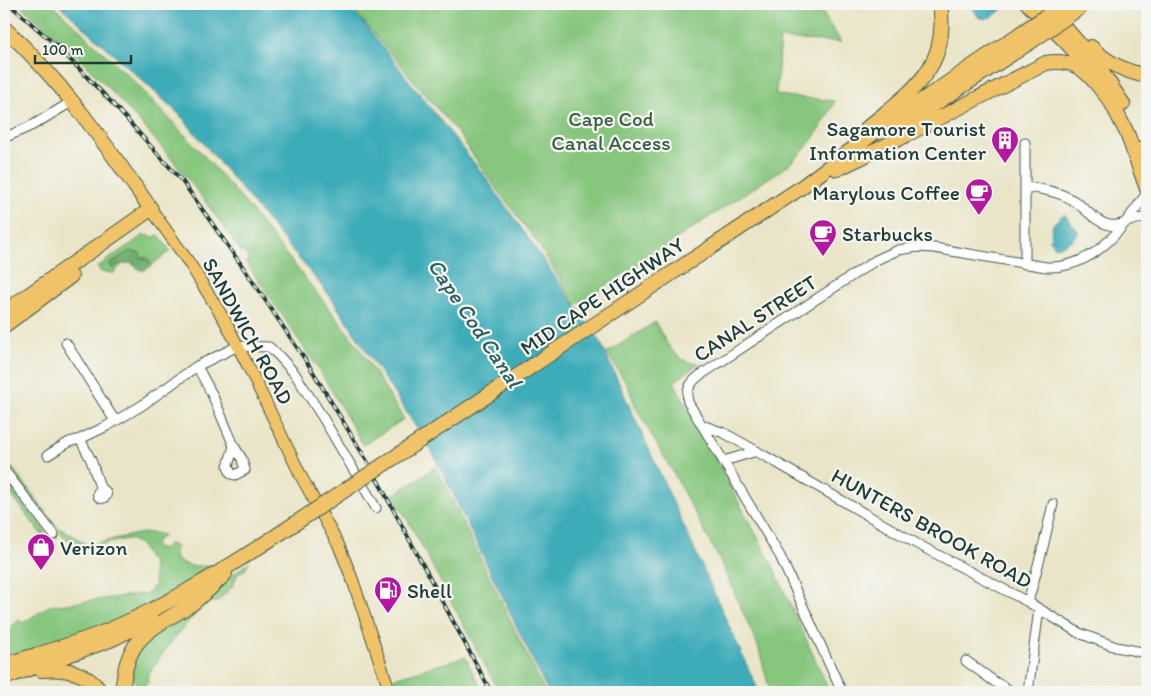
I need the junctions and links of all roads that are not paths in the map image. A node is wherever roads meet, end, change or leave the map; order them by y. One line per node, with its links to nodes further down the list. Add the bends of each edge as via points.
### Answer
1 (940, 4): 16 (highway, via 939,48 924,78)
2 (1028, 4): 9 (highway, via 1084,60)
3 (1084, 5): 6 (highway, bridge)
4 (1054, 6): 6 (highway, bridge); 7 (highway, via 1100,56 1124,69); 12 (highway, via 1111,84)
5 (4, 28): 8 (highway, SANDWICH ROAD)
6 (1027, 37): 13 (highway); 16 (highway, via 878,130)
7 (1147, 76)
8 (73, 101): 10 (street); 14 (highway, SANDWICH ROAD)
9 (1112, 103): 13 (highway, via 1084,70 1066,62 1046,63); 17 (highway, via 1127,133)
10 (4, 138)
11 (1025, 143): 15 (street)
12 (1146, 154)
13 (836, 169): 16 (highway)
14 (134, 184): 18 (highway, SANDWICH ROAD); 20 (highway, via 135,205)
15 (1025, 187): 21 (street, via 1067,197 1099,221 1113,226); 22 (street)
16 (799, 189): 40 (highway, MID CAPE HIGHWAY, bridge)
17 (1147, 191): 21 (street, CANAL STREET)
18 (154, 212): 20 (highway); 24 (highway); 26 (main road, SANDWICH ROAD, via 201,280)
19 (1147, 219): 21 (street, via 1138,218)
20 (131, 222): 23 (highway)
21 (1125, 223): 22 (street, CANAL STREET, via 1101,248 1078,262 1054,267)
22 (1025, 264): 29 (street, CANAL STREET, via 926,247 904,249 884,256 692,381 687,397)
23 (4, 312)
24 (4, 326)
25 (66, 343): 28 (street)
26 (238, 346): 27 (street); 38 (street, via 268,347 295,374); 50 (main road, SANDWICH ROAD, via 339,546)
27 (197, 366): 28 (street); 31 (street)
28 (115, 421): 30 (street)
29 (702, 425): 32 (street, HUNTERS BROOK ROAD); 34 (street, CANAL STREET)
30 (80, 439): 33 (street); 36 (street)
31 (234, 446)
32 (757, 451): 34 (street); 41 (street, HUNTERS BROOK ROAD, via 920,545)
33 (48, 456)
34 (724, 461): 51 (street, CANAL STREET, via 780,556)
35 (4, 470): 39 (street)
36 (101, 490)
37 (1053, 504): 41 (street)
38 (376, 508)
39 (54, 535)
40 (252, 552): 45 (highway, MID CAPE HIGHWAY, via 121,625); 46 (highway, MID CAPE HIGHWAY, via 184,602 132,630); 49 (highway, via 194,602 139,641 128,662)
41 (1028, 602): 42 (street, HUNTERS BROOK ROAD)
42 (1039, 609): 43 (street, HUNTERS BROOK ROAD, via 1089,638); 53 (street)
43 (1147, 653)
44 (966, 661): 52 (street)
45 (4, 665)
46 (20, 672): 47 (highway, MID CAPE HIGHWAY); 48 (highway, via 71,671 86,677)
47 (4, 678)
48 (101, 692)
49 (122, 692)
50 (390, 692)
51 (842, 692)
52 (1012, 692)
53 (1028, 692)

